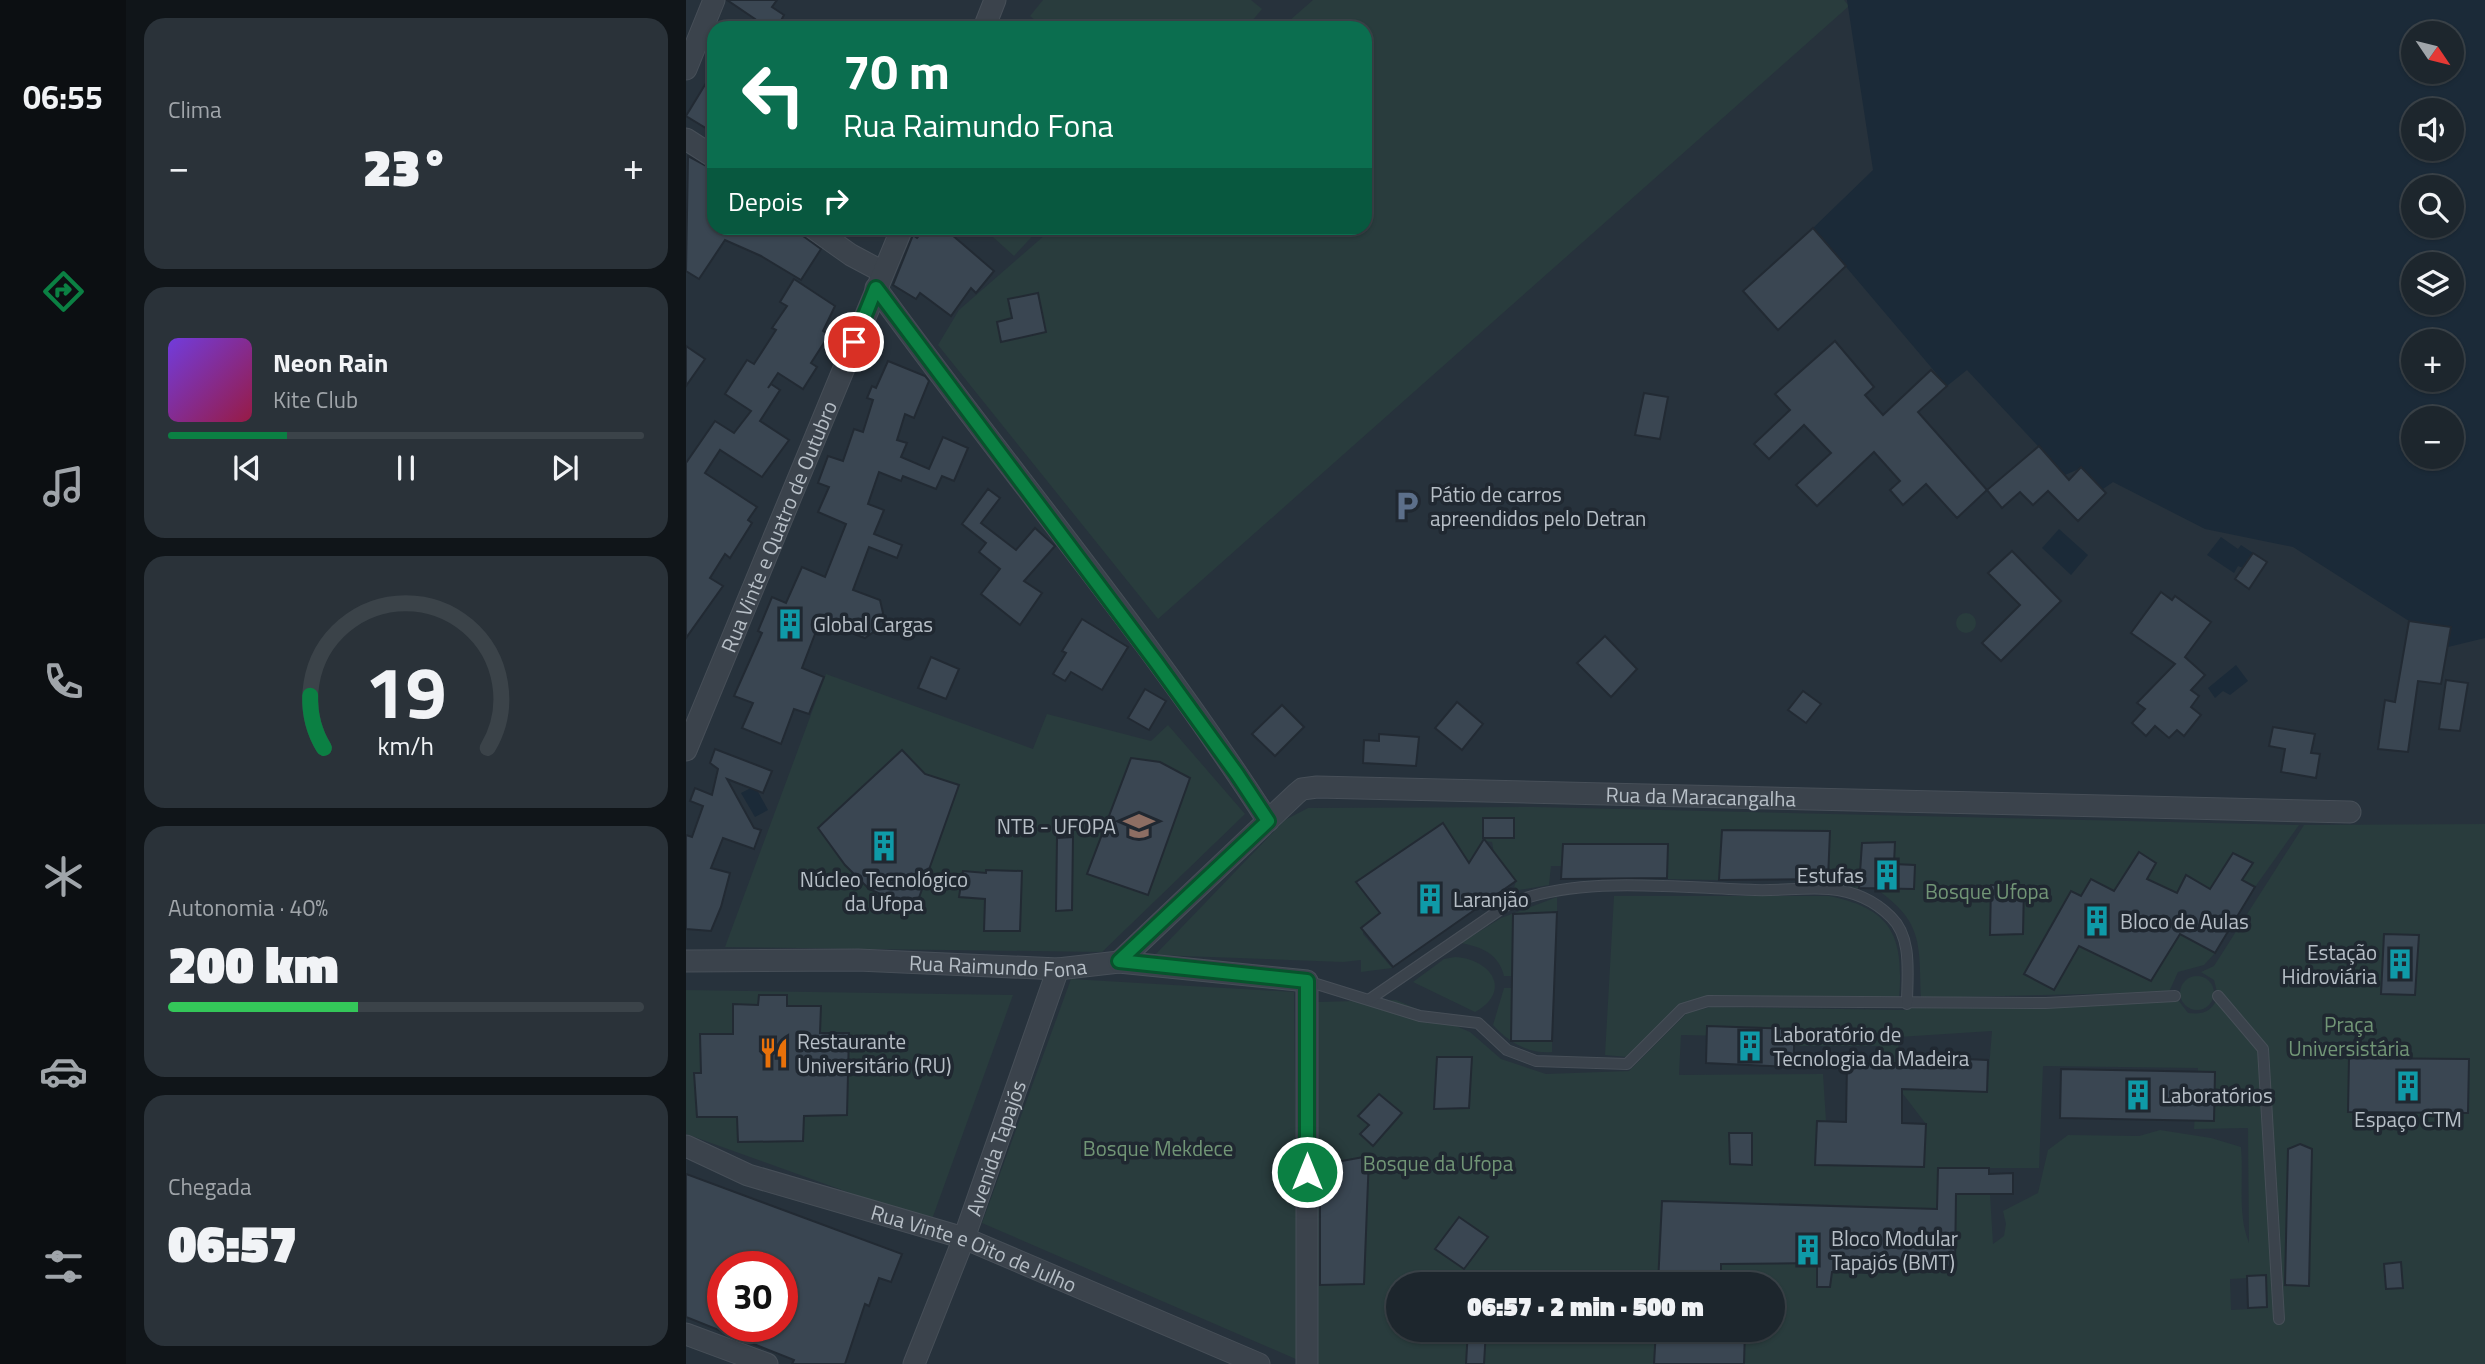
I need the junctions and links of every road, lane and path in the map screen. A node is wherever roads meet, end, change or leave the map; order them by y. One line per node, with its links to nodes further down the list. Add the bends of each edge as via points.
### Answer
1 (715, 0): 4 (street)
2 (995, 0): 3 (street)
3 (987, 21)
4 (686, 69)
5 (686, 139): 6 (street)
6 (707, 152)
7 (823, 235): 9 (street)
8 (899, 235): 9 (street, Rua Vinte e Quatro de Outubro)
9 (880, 280): 10 (street, Rua Vinte e Quatro de Outubro); 12 (street, via 962,406 1131,628)
10 (686, 750)
11 (2350, 812): 12 (street, Rua da Maracangalha, via 1329,786 1302,789)
12 (1268, 821): 14 (street, Rua da Maracangalha)
13 (686, 961): 15 (street, Rua Raimundo Fona, via 859,960)
14 (1119, 961): 15 (street, Rua Raimundo Fona); 16 (street, Rua Raimundo Fona)
15 (1058, 969): 22 (street, Avenida Tapajós)
16 (1307, 981): 19 (lane); 28 (street)
17 (2175, 996): 20 (lane)
18 (2218, 996): 23 (lane, via 2263,1049)
19 (1370, 999): 20 (lane, via 1420,1016 1478,1023 1507,1051 1536,1061 1627,1064 1682,1009 1708,1001); 20 (lane, via 1526,896 1550,890 1625,887 1829,889 1864,898 1892,918 1904,938)
20 (1907, 1004)
21 (686, 1146): 22 (street, Rua Vinte e Oito de Julho, via 748,1175)
22 (964, 1238): 26 (street, Avenida Tapajós); 27 (street, Rua Vinte e Oito de Julho)
23 (2279, 1319)
24 (686, 1334): 25 (street)
25 (767, 1364)
26 (914, 1364)
27 (1259, 1364)
28 (1307, 1364)

